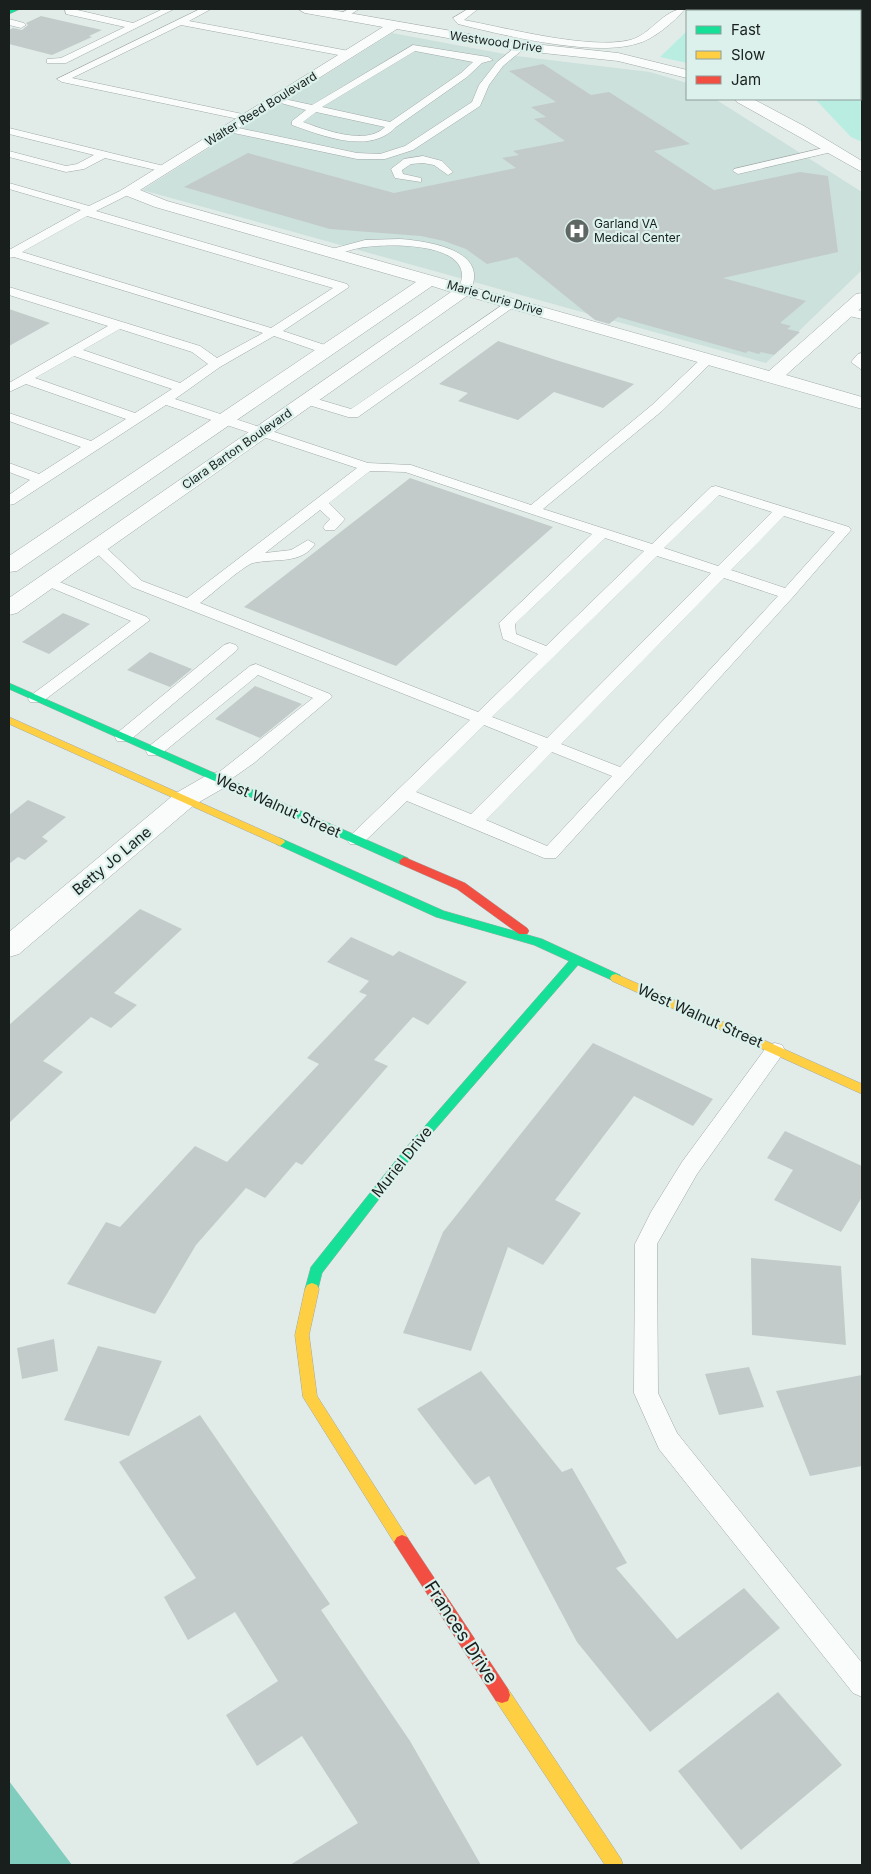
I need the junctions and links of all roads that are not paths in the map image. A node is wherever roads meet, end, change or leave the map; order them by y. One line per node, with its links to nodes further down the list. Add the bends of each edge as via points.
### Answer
1 (18, 9): 8 (main road)
2 (170, 9): 16 (lane)
3 (208, 9): 14 (lane)
4 (305, 9): 11 (street, Westwood Drive)
5 (356, 9): 11 (lane)
6 (474, 9): 18 (lane, via 458,18 461,22)
7 (681, 9): 18 (lane, via 637,41 628,43 591,44)
8 (9, 12)
9 (67, 12): 12 (lane)
10 (111, 12): 12 (lane)
11 (342, 16): 17 (street, Westwood Drive)
12 (98, 18): 16 (lane)
13 (9, 22): 15 (lane)
14 (180, 22): 21 (lane); 29 (lane, via 62,79)
15 (21, 25)
16 (134, 26): 23 (lane, via 63,60)
17 (393, 26): 19 (street, Westwood Drive); 21 (street, Walter Reed Boulevard)
18 (511, 31): 19 (lane)
19 (492, 43): 20 (street, Westwood Drive)
20 (521, 47): 24 (lane); 25 (street, Westwood Drive, via 618,57)
21 (349, 54): 26 (street, Walter Reed Boulevard)
22 (480, 60): 24 (lane); 28 (lane, via 413,48); 30 (lane, via 464,75)
23 (50, 61)
24 (503, 62): 34 (lane, via 484,85 476,104 409,148)
25 (686, 74)
26 (275, 100): 28 (lane); 29 (street, Walter Reed Boulevard)
27 (744, 100): 33 (street)
28 (314, 108): 30 (lane); 30 (lane, via 296,123 316,131 363,139 380,137)
29 (248, 118): 31 (street, Walter Reed Boulevard)
30 (392, 125)
31 (229, 129): 37 (lane); 41 (street, Walter Reed Boulevard)
32 (9, 131): 36 (lane)
33 (832, 149): 39 (street); 42 (lane)
34 (395, 152): 37 (lane, via 381,156); 38 (lane)
35 (9, 154): 36 (lane, via 66,168 80,167)
36 (104, 154): 41 (lane)
37 (357, 156): 40 (lane)
38 (416, 160): 40 (lane); 43 (lane, via 440,164)
39 (862, 167)
40 (396, 169): 44 (lane, via 399,176)
41 (164, 170): 46 (street, Walter Reed Boulevard)
42 (738, 170)
43 (448, 172)
44 (416, 180)
45 (9, 186): 47 (lane)
46 (128, 191): 47 (lane); 48 (street, Marie Curie Drive, via 161,204)
47 (88, 211): 49 (lane); 57 (lane, via 343,287)
48 (332, 252): 50 (street, Marie Curie Drive); 51 (lane, via 367,243 393,241 442,249 459,257 468,268 469,280)
49 (11, 254): 57 (lane)
50 (430, 280): 51 (street, Marie Curie Drive); 58 (street)
51 (465, 290): 54 (street, Marie Curie Drive); 69 (street, Clara Barton Boulevard)
52 (9, 291): 56 (lane)
53 (862, 298): 55 (street)
54 (511, 303): 61 (street, Marie Curie Drive); 69 (lane, via 353,414)
55 (854, 313): 64 (street)
56 (118, 325): 59 (lane); 62 (lane, via 196,349)
57 (273, 332): 58 (lane); 62 (lane)
58 (327, 350): 73 (street)
59 (73, 351): 65 (lane); 67 (lane)
60 (862, 357): 63 (lane, via 857,362)
61 (708, 359): 64 (street, Marie Curie Drive); 81 (lane, via 657,408)
62 (216, 364): 67 (lane)
63 (862, 366)
64 (773, 377): 70 (street, Marie Curie Drive)
65 (24, 379): 66 (lane); 72 (lane)
66 (9, 388)
67 (182, 388): 68 (lane)
68 (165, 400): 72 (lane); 73 (lane)
69 (307, 400): 74 (street, Clara Barton Boulevard)
70 (862, 403)
71 (9, 417): 75 (lane)
72 (137, 418): 75 (lane)
73 (224, 420): 74 (lane); 89 (street)
74 (261, 432): 77 (lane); 86 (street, Clara Barton Boulevard)
75 (92, 446): 78 (lane)
76 (9, 466): 78 (lane)
77 (366, 467): 80 (lane); 81 (lane, via 406,468)
78 (40, 479): 79 (lane)
79 (9, 501)
80 (321, 503): 83 (lane, via 338,519); 88 (lane)
81 (533, 510): 84 (lane)
82 (782, 510): 87 (lane, via 716,490); 90 (lane); 92 (lane, via 844,530)
83 (330, 527)
84 (602, 533): 87 (lane); 96 (lane, via 507,623 509,636)
85 (308, 544): 88 (lane, via 295,554)
86 (97, 547): 91 (street, Clara Barton Boulevard); 93 (lane, via 136,584)
87 (654, 550): 90 (lane); 96 (lane)
88 (249, 559): 93 (lane)
89 (9, 566)
90 (720, 572): 92 (lane); 102 (lane)
91 (47, 581): 94 (street, Clara Barton Boulevard); 98 (lane, via 142,620)
92 (788, 594): 104 (lane)
93 (188, 605): 99 (lane)
94 (9, 608)
95 (230, 648): 101 (lane)
96 (548, 652): 99 (lane)
97 (9, 686): 98 (main road, West Walnut Street)
98 (36, 699): 101 (main road, West Walnut Street)
99 (480, 719): 102 (lane); 106 (lane)
100 (9, 720): 107 (main road, West Walnut Street)
101 (123, 737): 103 (main road, West Walnut Street)
102 (550, 746): 104 (lane); 108 (lane)
103 (154, 751): 105 (main road, West Walnut Street); 105 (lane, via 256,669 324,697)
104 (623, 774): 108 (lane, via 550,854)
105 (218, 780): 107 (street, Betty Jo Lane); 109 (main road, West Walnut Street)
106 (404, 793): 108 (lane); 109 (lane)
107 (185, 799): 110 (main road, West Walnut Street, via 440,914); 111 (street, Betty Jo Lane)
108 (474, 822)
109 (356, 840): 110 (main road, West Walnut Street, via 461,886)
110 (538, 942): 112 (main road, West Walnut Street)
111 (9, 947)
112 (576, 960): 113 (main road, West Walnut Street); 115 (main road, Muriel Drive, via 408,1152 316,1271 302,1334)
113 (775, 1050): 114 (main road, West Walnut Street); 116 (lane, via 705,1146 655,1223 646,1244 646,1393 668,1441)
114 (862, 1089)
115 (310, 1397): 117 (main road, Frances Drive)
116 (862, 1684)
117 (614, 1865)

